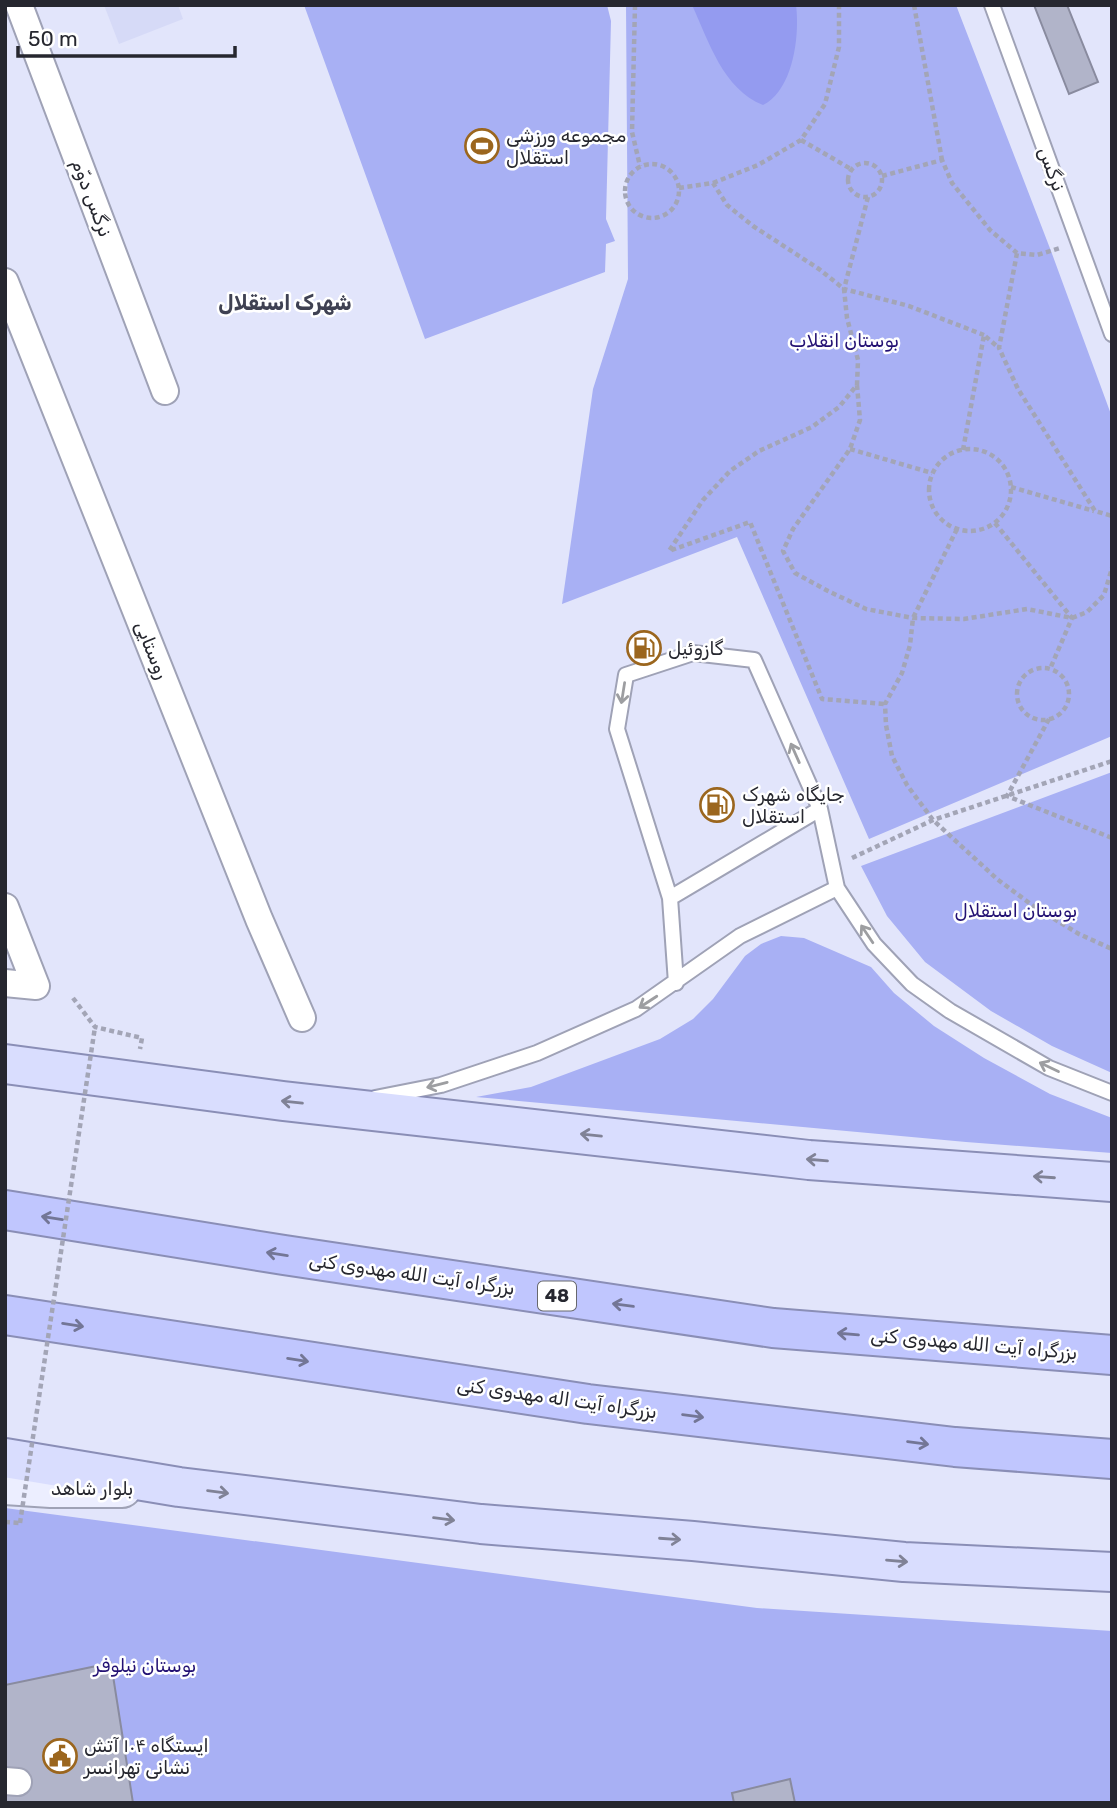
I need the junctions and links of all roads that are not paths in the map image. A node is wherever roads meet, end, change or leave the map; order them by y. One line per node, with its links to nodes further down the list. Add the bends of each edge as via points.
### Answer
1 (19, 5): 5 (street, نرگس دوّم)
2 (992, 5): 4 (lane, نرگس)
3 (5, 282): 12 (street, روستایی)
4 (1112, 334)
5 (166, 391)
6 (820, 809): 7 (lane); 8 (lane); 8 (lane, one-way to 8, via 754,660 693,653 626,675 617,729)
7 (836, 888): 11 (lane, via 740,936); 14 (lane, one-way to 7, via 1049,1068 950,1012 912,984 874,944)
8 (670, 898): 11 (lane)
9 (5, 907): 10 (street, via 36,986)
10 (5, 983)
11 (676, 984): 15 (lane, one-way to 15, via 636,1009 537,1053 440,1085)
12 (302, 1018)
13 (5, 1064): 15 (main road, one-way to 13)
14 (1112, 1093)
15 (332, 1106): 16 (main road, one-way to 15, via 809,1160)
16 (1112, 1182)
17 (5, 1210): 19 (highway, بزرگراه آیت الله مهدوی کنی / 48, one-way to 17, via 773,1328)
18 (5, 1315): 21 (highway, بزرگراه آیت اله مهدوی کنی, one-way to 21, via 588,1404 955,1447)
19 (1112, 1355)
20 (5, 1458): 23 (main road)
21 (1112, 1459)
22 (5, 1485): 23 (main road, بلوار شاهد)
23 (179, 1487): 24 (main road, one-way to 24, via 481,1524 904,1562)
24 (1112, 1572)

